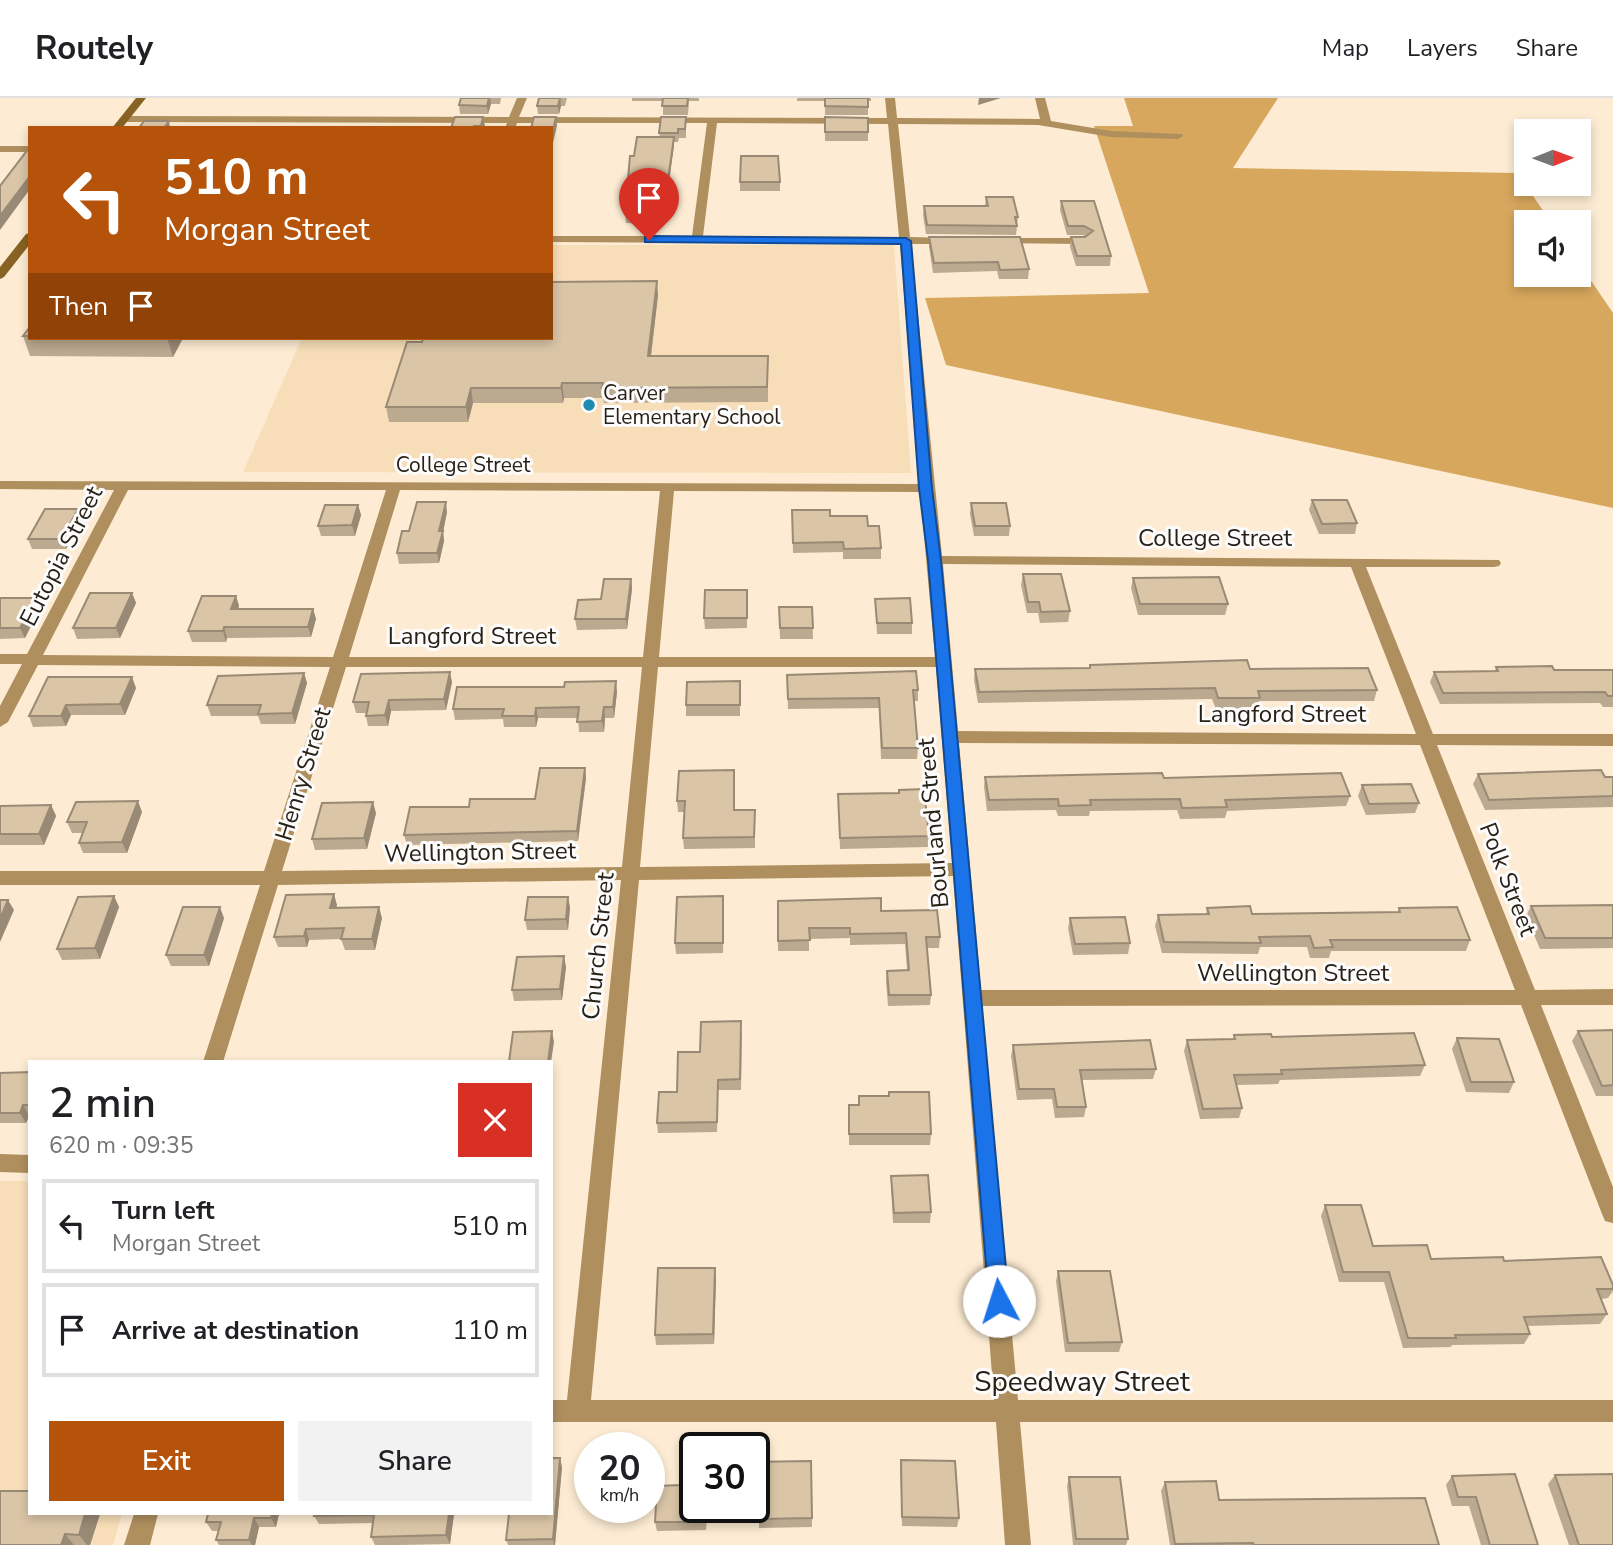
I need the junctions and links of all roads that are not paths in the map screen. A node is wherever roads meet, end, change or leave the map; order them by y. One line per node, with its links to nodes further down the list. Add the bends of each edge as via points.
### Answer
1 (141, 98): 7 (main road)
2 (522, 98): 10 (street)
3 (890, 98): 6 (street, Bourland Street)
4 (1040, 98): 8 (street)
5 (712, 121): 6 (street); 10 (street); 16 (street)
6 (893, 121): 8 (street); 17 (street, Bourland Street)
7 (121, 123): 9 (street)
8 (1046, 123): 11 (street, via 1101,133)
9 (313, 124): 10 (street)
10 (511, 125)
11 (1178, 136)
12 (0, 149): 13 (street)
13 (28, 149)
14 (28, 239): 21 (main road)
15 (553, 239): 16 (street)
16 (697, 240): 17 (street)
17 (906, 241): 18 (street); 26 (street, Bourland Street)
18 (960, 241)
19 (988, 241): 20 (street)
20 (1083, 241)
21 (0, 275)
22 (0, 485): 23 (street, College Street)
23 (123, 485): 24 (street, College Street); 31 (street, Eutopia Street)
24 (394, 485): 25 (street, College Street); 32 (street, Henry Street)
25 (668, 486): 26 (street, College Street); 33 (street, Church Street)
26 (925, 488): 27 (street, Bourland Street)
27 (935, 560): 28 (street, College Street); 34 (street, Bourland Street)
28 (1357, 562): 29 (street, College Street); 37 (street, Polk Street)
29 (1494, 563)
30 (0, 659): 31 (street, Langford Street)
31 (35, 659): 32 (street, Langford Street); 35 (street, Eutopia Street)
32 (338, 661): 33 (street, Langford Street); 42 (street, Henry Street)
33 (651, 662): 34 (street, Langford Street); 40 (street, Church Street)
34 (944, 662): 36 (street, Bourland Street)
35 (0, 722)
36 (950, 737): 37 (street, Langford Street); 39 (street, Bourland Street)
37 (1426, 739): 38 (street, Langford Street); 44 (street, Polk Street)
38 (1613, 740)
39 (961, 869): 40 (street, Wellington Street); 43 (street, Bourland Street)
40 (630, 875): 42 (street, Wellington Street); 51 (street, Church Street)
41 (0, 878): 42 (street, Wellington Street)
42 (271, 878): 46 (street, Henry Street)
43 (973, 998): 44 (street, Wellington Street); 52 (street, Bourland Street)
44 (1528, 998): 45 (street, Wellington Street); 49 (street, Polk Street)
45 (1613, 998)
46 (214, 1060)
47 (0, 1163): 48 (street)
48 (28, 1164)
49 (1613, 1214)
50 (553, 1411): 51 (street, Speedway Street)
51 (578, 1411): 52 (street, Speedway Street)
52 (1009, 1411): 53 (street, Speedway Street); 56 (street, Bourland Street)
53 (1613, 1411)
54 (146, 1515): 55 (street)
55 (137, 1545)
56 (1018, 1545)

